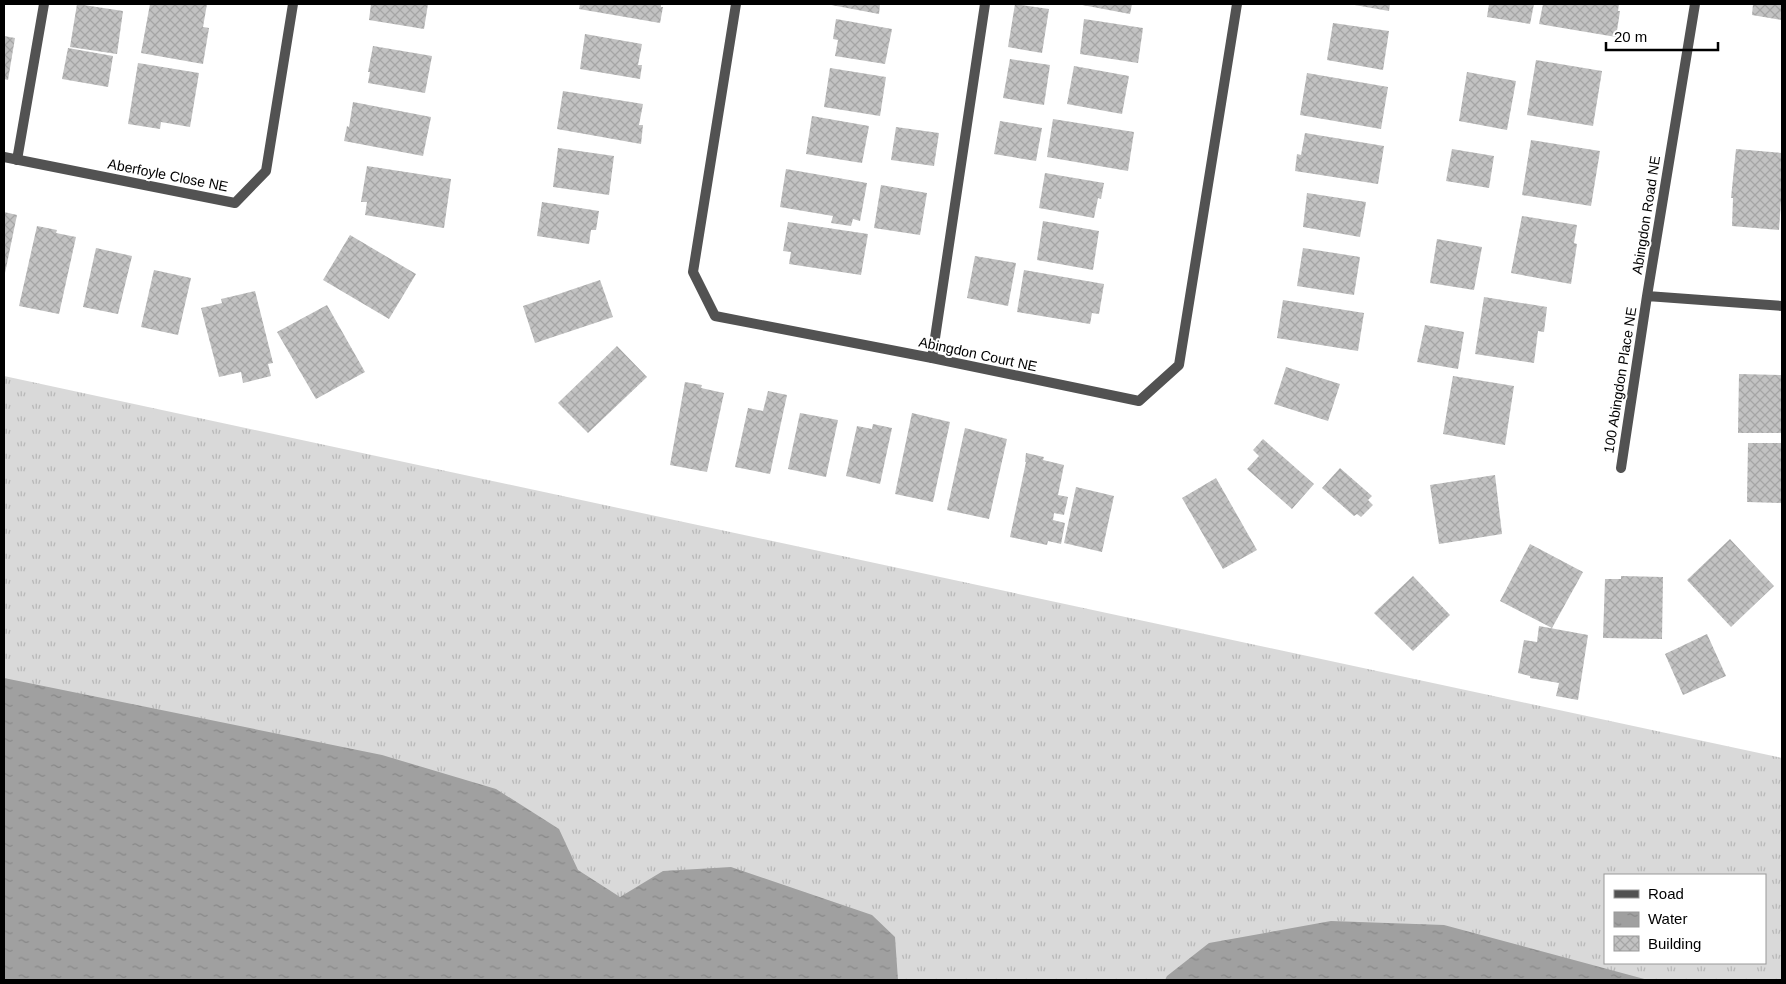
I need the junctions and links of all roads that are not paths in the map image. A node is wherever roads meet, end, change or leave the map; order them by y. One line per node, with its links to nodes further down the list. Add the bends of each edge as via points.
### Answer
1 (44, 4): 8 (street)
2 (293, 4): 8 (street, Aberfoyle Close NE, via 266,171 235,203)
3 (736, 4): 11 (street, Abingdon Court NE, via 693,272 715,316)
4 (985, 4): 11 (street)
5 (1237, 4): 11 (street, Abingdon Court NE, via 1179,365 1139,401)
6 (1694, 4): 9 (street, Abingdon Road NE)
7 (4, 157): 8 (street, Aberfoyle Close NE)
8 (17, 160)
9 (1647, 296): 10 (street, Abingdon Road NE); 12 (street, 100 Abingdon Place NE)
10 (1782, 306)
11 (932, 358)
12 (1621, 468)

